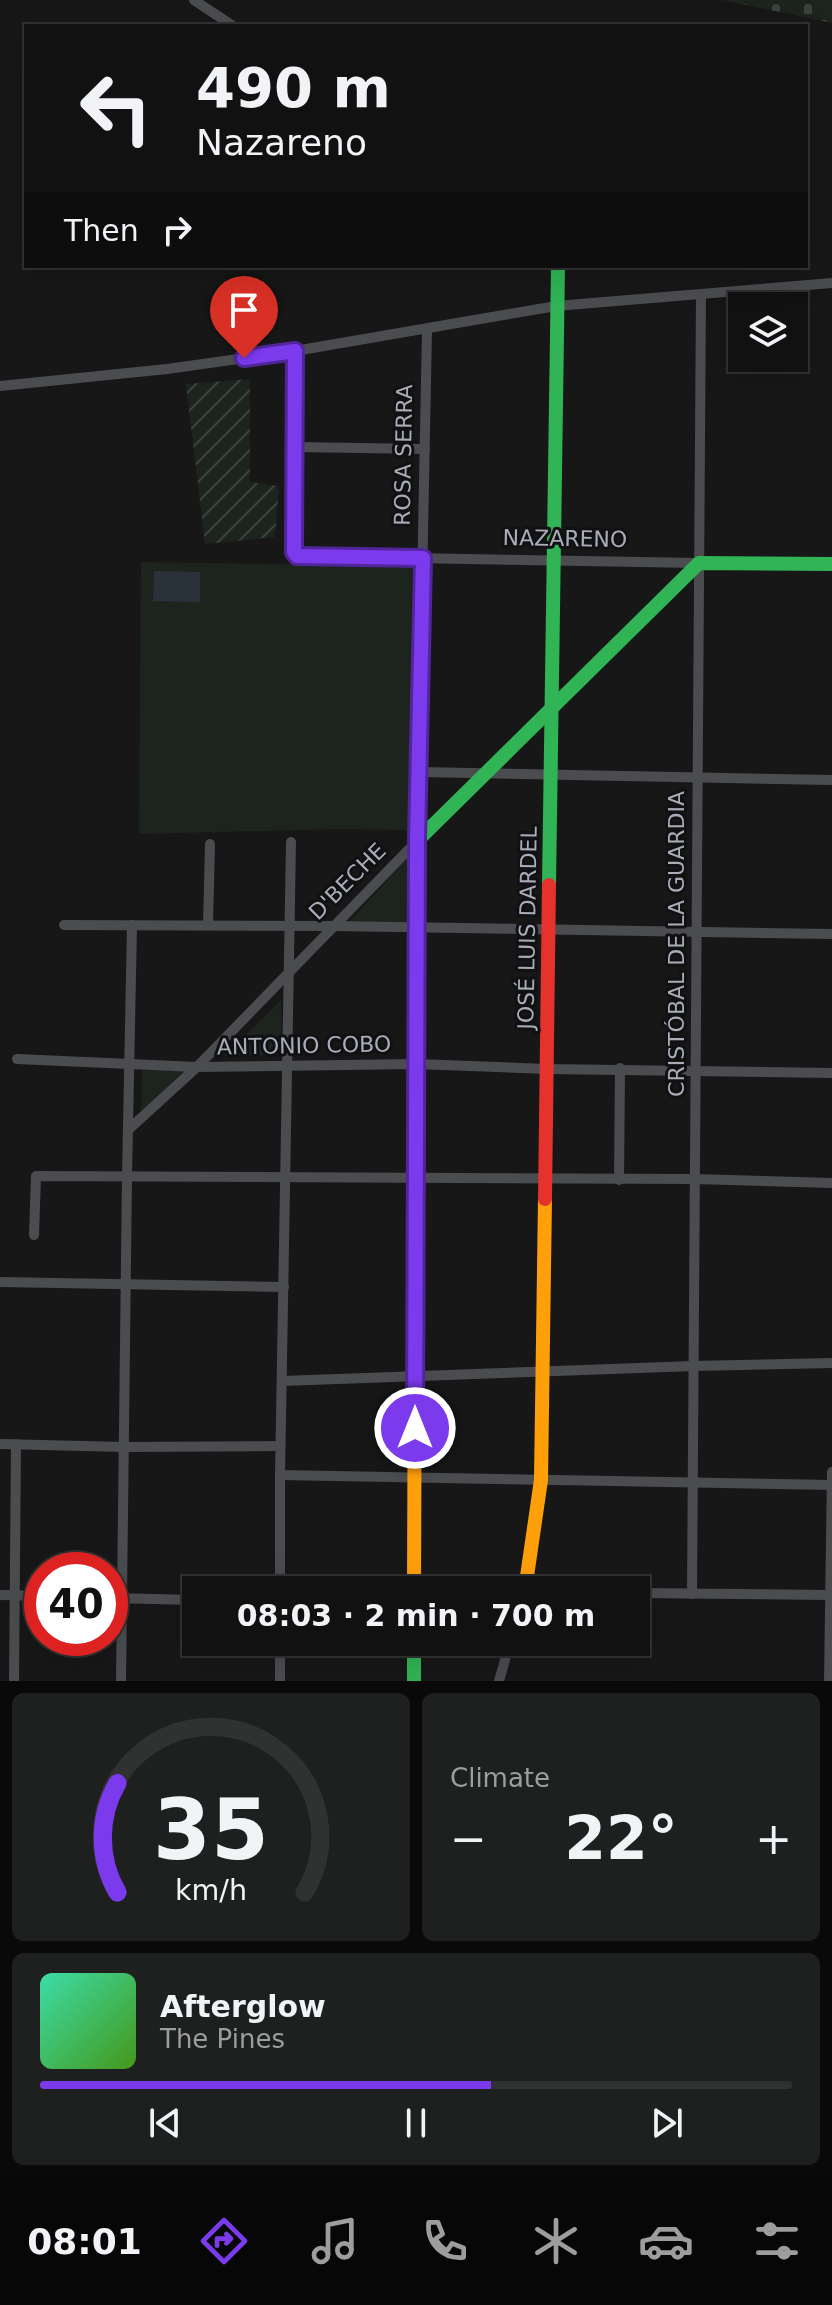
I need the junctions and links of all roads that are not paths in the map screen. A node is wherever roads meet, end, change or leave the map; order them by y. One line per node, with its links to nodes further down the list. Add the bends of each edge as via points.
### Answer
1 (194, 0): 2 (street)
2 (230, 24)
3 (558, 268): 6 (street, JOSÉ LUIS DARDEL)
4 (832, 283): 5 (street)
5 (701, 295): 6 (street); 14 (street, CRISTÓBAL DE LA GUARDIA)
6 (556, 306): 7 (street); 13 (street, JOSÉ LUIS DARDEL)
7 (427, 329): 8 (street); 11 (street, ROSA SERRA)
8 (295, 351): 9 (street); 10 (street)
9 (0, 386)
10 (295, 447): 11 (street); 12 (street, NAZARENO, via 297,556)
11 (425, 449): 12 (street, ROSA SERRA)
12 (423, 558): 13 (street, NAZARENO); 17 (street, ROSA SERRA)
13 (555, 559): 14 (street, NAZARENO); 16 (street, JOSÉ LUIS DARDEL)
14 (699, 563): 15 (street, NAZARENO); 16 (street, D'BECHE); 20 (street, CRISTÓBAL DE LA GUARDIA)
15 (832, 564)
16 (552, 707): 18 (street, D'BECHE); 19 (street, JOSÉ LUIS DARDEL)
17 (419, 772): 18 (street); 22 (street, ROSA SERRA)
18 (486, 773): 19 (street); 22 (street, D'BECHE)
19 (550, 774): 20 (street); 31 (street, JOSÉ LUIS DARDEL)
20 (698, 776): 21 (street); 32 (street, CRISTÓBAL DE LA GUARDIA)
21 (832, 780)
22 (417, 841): 29 (street, D'BECHE); 30 (street, ROSA SERRA)
23 (291, 842): 28 (street)
24 (210, 844): 27 (street)
25 (64, 925): 26 (street)
26 (132, 925): 27 (street); 36 (street)
27 (208, 925): 28 (street)
28 (290, 926): 29 (street); 34 (street)
29 (332, 926): 30 (street); 34 (street, D'BECHE)
30 (417, 928): 31 (street); 37 (street, ROSA SERRA)
31 (550, 929): 32 (street); 41 (street, JOSÉ LUIS DARDEL)
32 (697, 931): 33 (street); 42 (street, CRISTÓBAL DE LA GUARDIA)
33 (832, 934)
34 (289, 973): 38 (street); 39 (street, D'BECHE)
35 (17, 1059): 36 (street, ANTONIO COBO)
36 (130, 1064): 39 (street, ANTONIO COBO); 44 (street)
37 (416, 1064): 38 (street, ANTONIO COBO); 41 (street, ANTONIO COBO); 47 (street, ROSA SERRA)
38 (288, 1066): 39 (street, ANTONIO COBO); 46 (street)
39 (197, 1067): 44 (street, D'BECHE)
40 (620, 1068): 41 (street, ANTONIO COBO); 42 (street, ANTONIO COBO); 50 (street)
41 (547, 1069): 48 (street, JOSÉ LUIS DARDEL)
42 (695, 1071): 43 (street, ANTONIO COBO); 49 (street, CRISTÓBAL DE LA GUARDIA)
43 (832, 1073)
44 (128, 1130): 45 (street)
45 (127, 1176): 46 (street); 52 (street, via 36,1176); 54 (street)
46 (285, 1177): 47 (street); 55 (street)
47 (416, 1177): 48 (street); 59 (street, ROSA SERRA)
48 (546, 1179): 50 (street); 58 (street, JOSÉ LUIS DARDEL)
49 (695, 1179): 50 (street); 51 (street); 57 (street, CRISTÓBAL DE LA GUARDIA)
50 (619, 1180)
51 (832, 1183)
52 (34, 1235)
53 (0, 1282): 54 (street)
54 (126, 1284): 55 (street); 64 (street)
55 (284, 1287): 60 (street)
56 (832, 1363): 57 (street)
57 (693, 1366): 58 (street); 69 (street, CRISTÓBAL DE LA GUARDIA)
58 (541, 1371): 59 (street); 68 (street, JOSÉ LUIS DARDEL)
59 (415, 1376): 60 (street); 67 (street, ROSA SERRA)
60 (282, 1381): 63 (street)
61 (0, 1444): 62 (street)
62 (16, 1444): 64 (street); 78 (street)
63 (280, 1446): 64 (street); 66 (street)
64 (125, 1447): 71 (street)
65 (832, 1472): 70 (street)
66 (280, 1475): 67 (street); 72 (street)
67 (414, 1479): 68 (street); 73 (street, ROSA SERRA)
68 (541, 1480): 69 (street); 74 (street, JOSÉ LUIS DARDEL)
69 (692, 1481): 70 (street); 76 (street, CRISTÓBAL DE LA GUARDIA)
70 (832, 1485): 80 (street)
71 (119, 1552)
72 (280, 1576)
73 (414, 1576)
74 (527, 1576)
75 (650, 1593): 76 (street)
76 (692, 1594): 80 (street)
77 (0, 1595): 78 (street)
78 (16, 1595): 79 (street); 87 (street)
79 (24, 1595)
80 (831, 1595): 92 (street)
81 (128, 1598): 82 (street)
82 (182, 1600)
83 (119, 1656): 88 (street)
84 (280, 1656): 89 (street)
85 (414, 1656): 90 (street)
86 (506, 1656): 91 (street)
87 (14, 1681)
88 (121, 1681)
89 (280, 1681)
90 (414, 1681)
91 (499, 1681)
92 (829, 1681)

